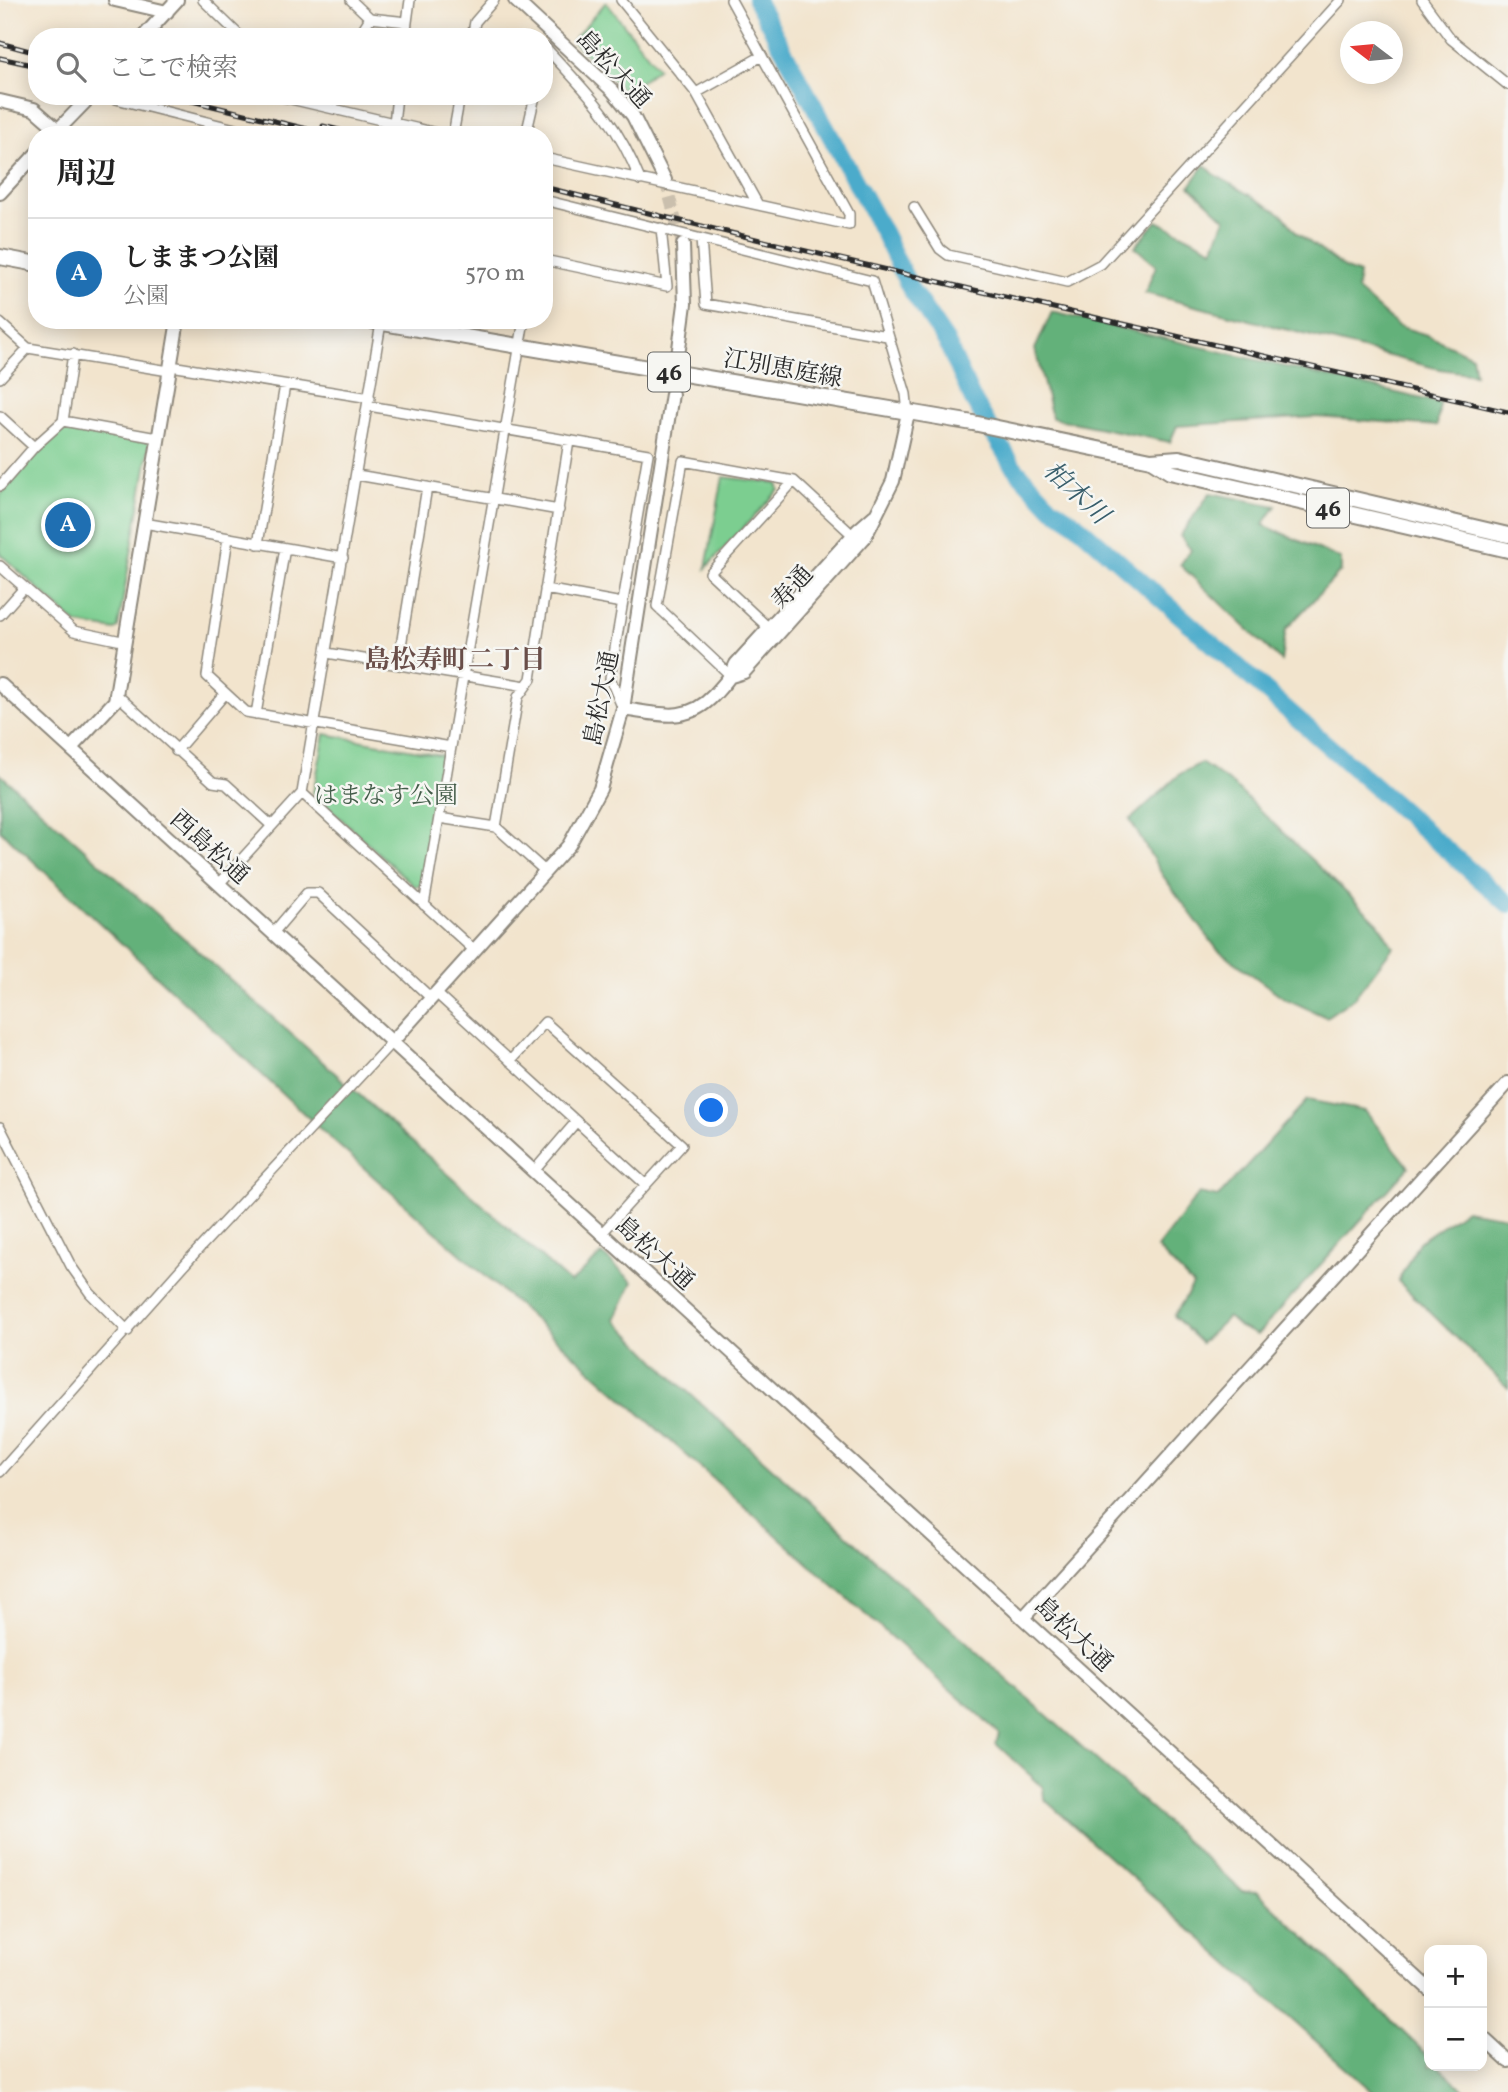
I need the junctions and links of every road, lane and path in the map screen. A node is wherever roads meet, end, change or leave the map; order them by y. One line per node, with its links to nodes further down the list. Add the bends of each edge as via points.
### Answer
1 (115, 0): 12 (street)
2 (177, 0): 12 (street)
3 (203, 0): 16 (street)
4 (351, 0): 13 (street)
5 (410, 0): 14 (street)
6 (494, 0): 19 (street)
7 (515, 0): 20 (street, 島松大通)
8 (621, 0): 25 (street)
9 (731, 0): 22 (street)
10 (1341, 0): 48 (street, via 1101,264 1067,282 948,255)
11 (1422, 0): 24 (street, via 1451,39)
12 (166, 12): 15 (street)
13 (370, 18): 14 (street); 17 (street)
14 (407, 22): 18 (street)
15 (151, 28)
16 (232, 28)
17 (364, 28)
18 (406, 28)
19 (474, 28)
20 (546, 28)
21 (553, 35): 44 (street, 島松大通, via 633,116)
22 (762, 56): 25 (street); 47 (street, via 849,214 849,225)
23 (553, 59): 43 (street, via 589,91 626,143)
24 (1508, 85)
25 (696, 93): 47 (street)
26 (0, 100): 35 (street, via 34,108)
27 (82, 105): 36 (street)
28 (139, 105): 34 (street)
29 (332, 105): 33 (street)
30 (396, 105): 33 (street)
31 (458, 105): 39 (street)
32 (533, 105): 40 (street)
33 (394, 123): 38 (street)
34 (212, 124): 37 (street)
35 (50, 126)
36 (62, 126)
37 (221, 126)
38 (406, 126)
39 (455, 126)
40 (528, 126)
41 (553, 160): 43 (street)
42 (28, 163): 45 (street)
43 (640, 180): 47 (street)
44 (665, 180)
45 (0, 193)
46 (553, 202): 49 (street)
47 (757, 203)
48 (914, 207)
49 (661, 228): 50 (street); 54 (street, via 667,286)
50 (701, 239): 60 (street, via 872,281); 60 (street, via 706,304)
51 (683, 245): 64 (street, via 685,304)
52 (0, 257): 53 (main road)
53 (28, 262)
54 (553, 262)
55 (0, 323): 62 (street)
56 (177, 329): 65 (street)
57 (384, 329): 69 (street)
58 (420, 329): 61 (main road, 江別恵庭線 / 46)
59 (523, 329): 61 (street)
60 (887, 336): 70 (street)
61 (520, 346): 70 (main road, 江別恵庭線 / 46); 73 (street)
62 (28, 348): 63 (street); 66 (street)
63 (73, 354): 65 (street); 72 (street)
64 (678, 356)
65 (170, 369): 67 (street); 74 (street)
66 (0, 378)
67 (285, 385): 69 (street); 88 (street)
68 (672, 394): 107 (street, 島松大通)
69 (369, 402): 73 (street); 78 (street)
70 (908, 413): 77 (main road, 江別恵庭線 / 46); 87 (street, 寿通, via 893,481)
71 (0, 416): 76 (street)
72 (63, 421): 74 (street); 76 (street)
73 (504, 431): 75 (street); 82 (street)
74 (157, 438): 84 (street)
75 (569, 441): 83 (street); 95 (street, via 648,454)
76 (34, 447): 80 (street)
77 (1151, 460): 85 (main road, 江別恵庭線 / 46, via 1179,458); 90 (main road, 江別恵庭線 / 46, via 1170,472)
78 (357, 475): 81 (street); 91 (street)
79 (794, 481): 87 (street); 97 (street, via 710,573); 102 (street, via 683,461 657,606)
80 (0, 486)
81 (427, 487): 82 (street); 100 (street)
82 (494, 498): 83 (street); 101 (street)
83 (559, 510): 94 (street)
84 (144, 523): 86 (street); 98 (street)
85 (1508, 535)
86 (229, 538): 88 (street); 106 (street, via 207,676)
87 (857, 539): 97 (street, 寿通)
88 (258, 544): 89 (street)
89 (285, 548): 91 (street); 108 (street)
90 (1508, 550)
91 (343, 558): 99 (street)
92 (0, 566): 93 (street)
93 (24, 589): 96 (street); 98 (street, via 74,631)
94 (545, 589): 95 (street); 104 (street, via 531,679)
95 (622, 603): 107 (street, via 610,678)
96 (0, 615)
97 (773, 632): 102 (street, 寿通, via 744,672)
98 (122, 641): 105 (street)
99 (327, 653): 100 (street); 109 (street)
100 (398, 664): 101 (street)
101 (462, 675): 104 (street); 110 (street)
102 (732, 676): 107 (street, 寿通, via 694,713)
103 (0, 684): 111 (street, 西島松通)
104 (526, 686): 116 (street, via 517,697)
105 (114, 693): 111 (street, via 115,701); 112 (street)
106 (225, 695): 108 (street, via 246,712); 112 (street)
107 (623, 709): 117 (street, 島松大通, via 600,789 580,830)
108 (256, 714): 109 (street)
109 (315, 724): 110 (street); 113 (street)
110 (451, 747): 114 (street)
111 (71, 748): 118 (street, 西島松通)
112 (176, 751): 115 (street, via 213,782 226,785)
113 (302, 793): 115 (street); 119 (street)
114 (439, 818): 116 (street); 119 (street)
115 (272, 826): 118 (street)
116 (496, 827): 117 (street)
117 (546, 872): 121 (street, 島松大通)
118 (219, 884): 120 (street, 西島松通)
119 (424, 905): 121 (street)
120 (273, 933): 122 (street, via 307,893 318,893); 123 (street, 西島松通)
121 (475, 951): 122 (street, 島松大通)
122 (433, 995): 123 (street, 島松大通); 124 (street)
123 (391, 1042): 128 (street, 島松大通); 131 (street)
124 (510, 1061): 126 (street); 129 (street, via 545,1022 682,1145)
125 (1508, 1083): 133 (street)
126 (576, 1122): 128 (street); 129 (street)
127 (0, 1126): 131 (street, via 71,1266 90,1293)
128 (534, 1171): 130 (street, 島松大通)
129 (645, 1184): 130 (street)
130 (602, 1233): 133 (street, 島松大通)
131 (128, 1331): 132 (street)
132 (0, 1472)
133 (1024, 1617): 134 (street, 島松大通)
134 (1424, 1984)
135 (1487, 2042): 136 (street)
136 (1508, 2061)

